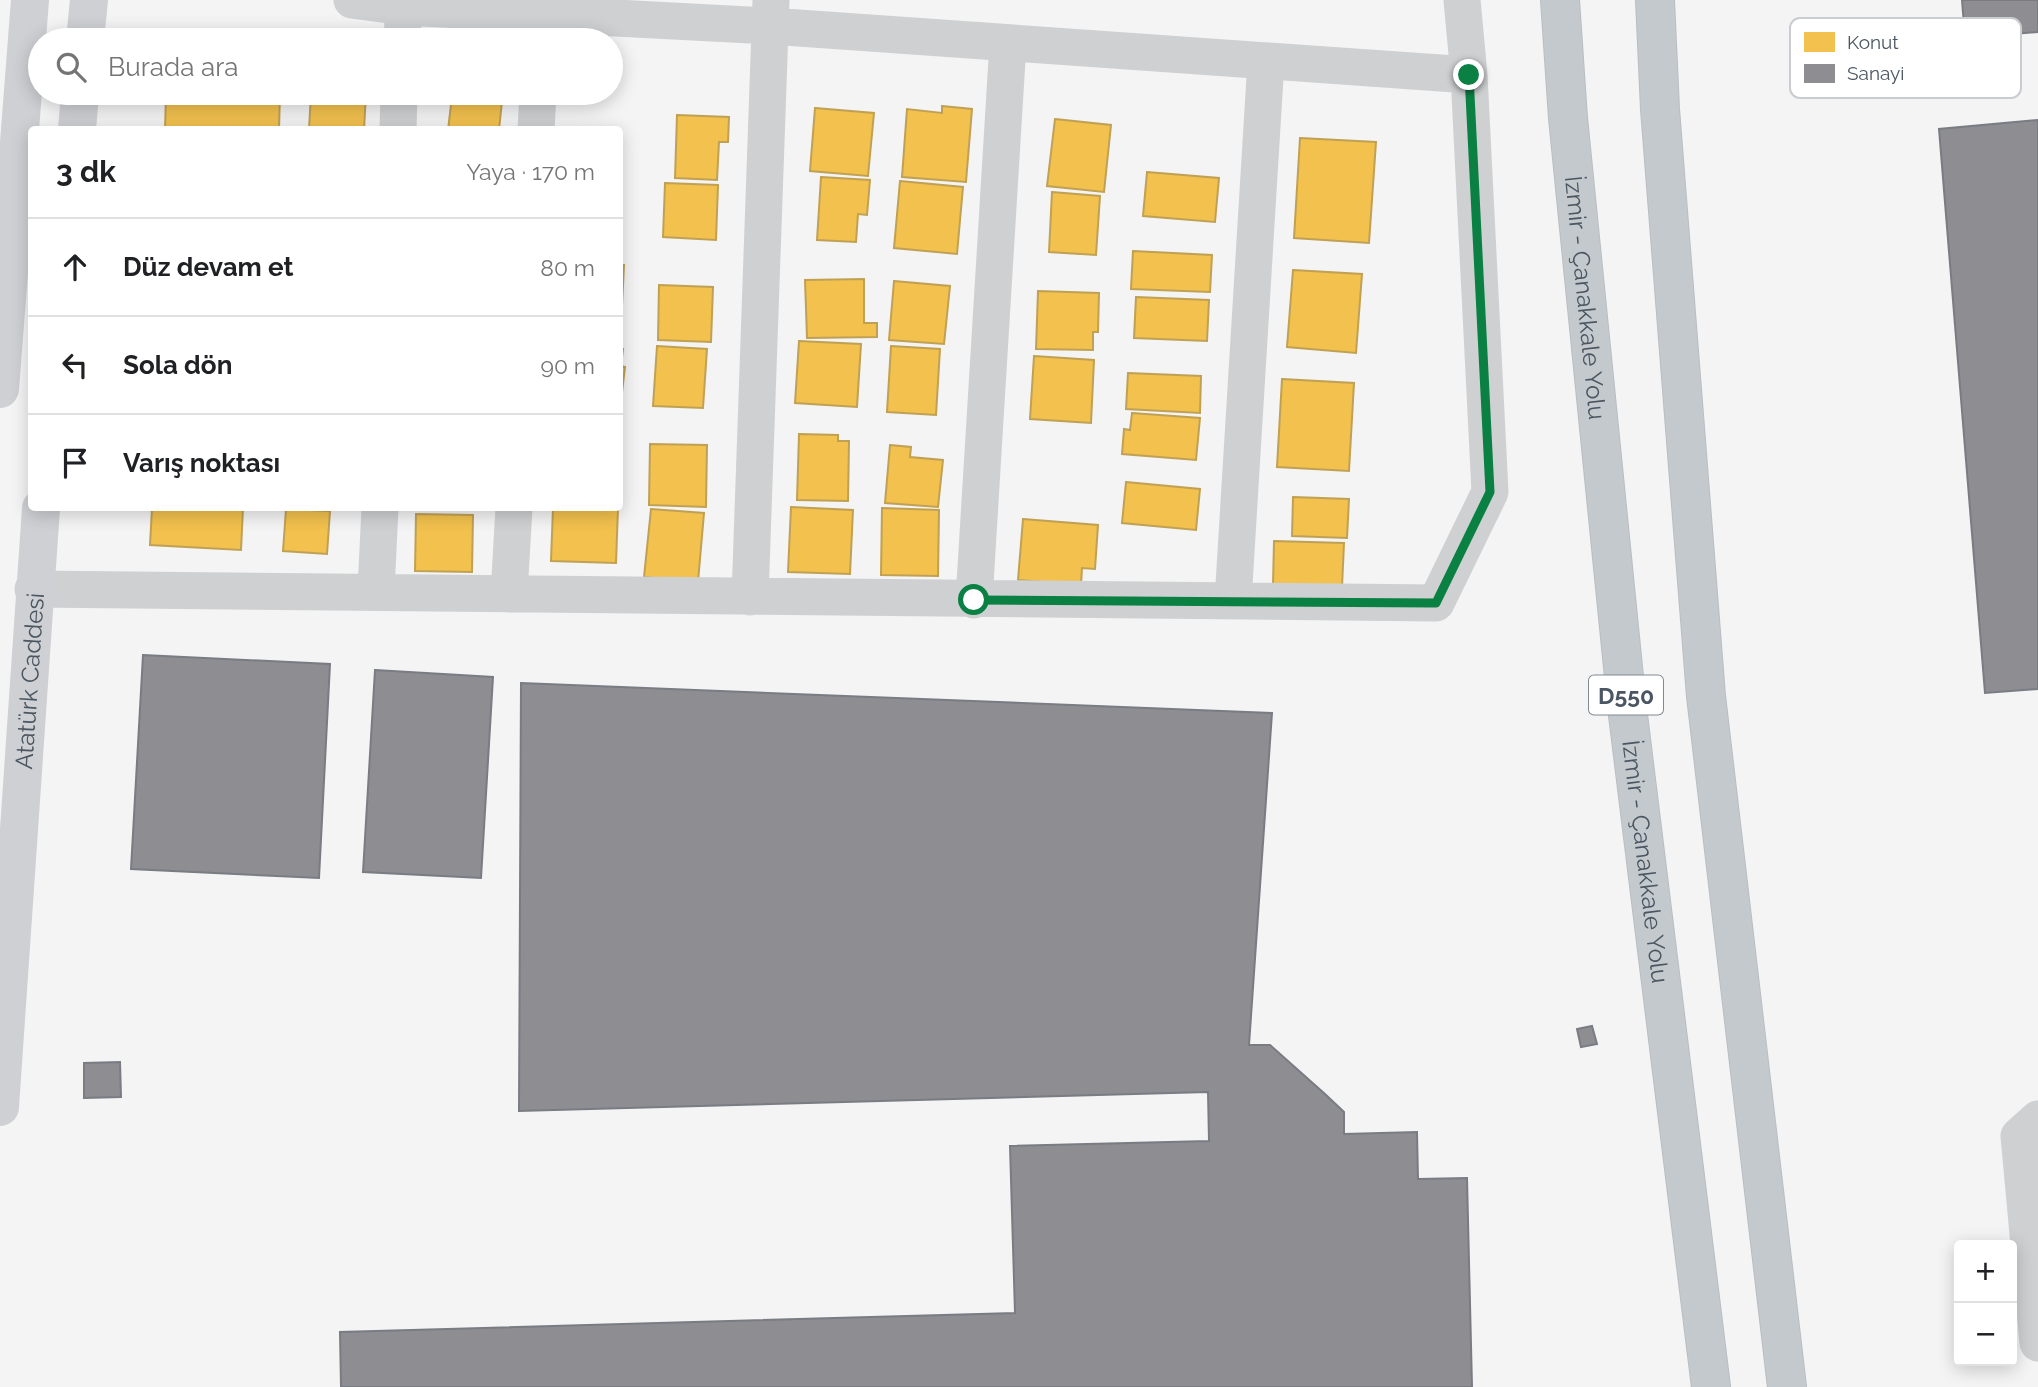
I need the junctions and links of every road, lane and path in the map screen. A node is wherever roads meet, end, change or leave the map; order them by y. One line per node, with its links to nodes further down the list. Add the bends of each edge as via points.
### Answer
1 (30, 0): 20 (main road)
2 (89, 0): 10 (main road)
3 (352, 0): 8 (street)
4 (1462, 0): 13 (street)
5 (1560, 0): 33 (highway, İzmir - Çanakkale Yolu / D550, via 1627,707)
6 (1655, 0): 34 (highway, via 1706,696)
7 (770, 13): 9 (street); 11 (street); 27 (street)
8 (403, 16): 9 (street)
9 (543, 18)
10 (86, 28)
11 (1008, 43): 12 (street); 28 (street)
12 (1266, 61): 13 (street); 29 (street)
13 (1469, 75): 29 (street, via 1490,492 1436,603)
14 (79, 105): 17 (main road)
15 (399, 105): 18 (street)
16 (537, 105): 19 (street)
17 (77, 126)
18 (398, 126)
19 (536, 126)
20 (0, 389)
21 (41, 511): 24 (main road, Atatürk Caddesi)
22 (380, 511): 25 (street)
23 (514, 511): 26 (street)
24 (33, 589): 25 (street); 30 (main road, Atatürk Caddesi)
25 (376, 591): 26 (street)
26 (509, 594): 27 (street)
27 (750, 597): 28 (street)
28 (974, 600): 29 (street)
29 (1233, 601)
30 (0, 1107)
31 (2038, 1119): 32 (street, via 2019,1136)
32 (2038, 1343)
33 (1711, 1387)
34 (1787, 1387)

